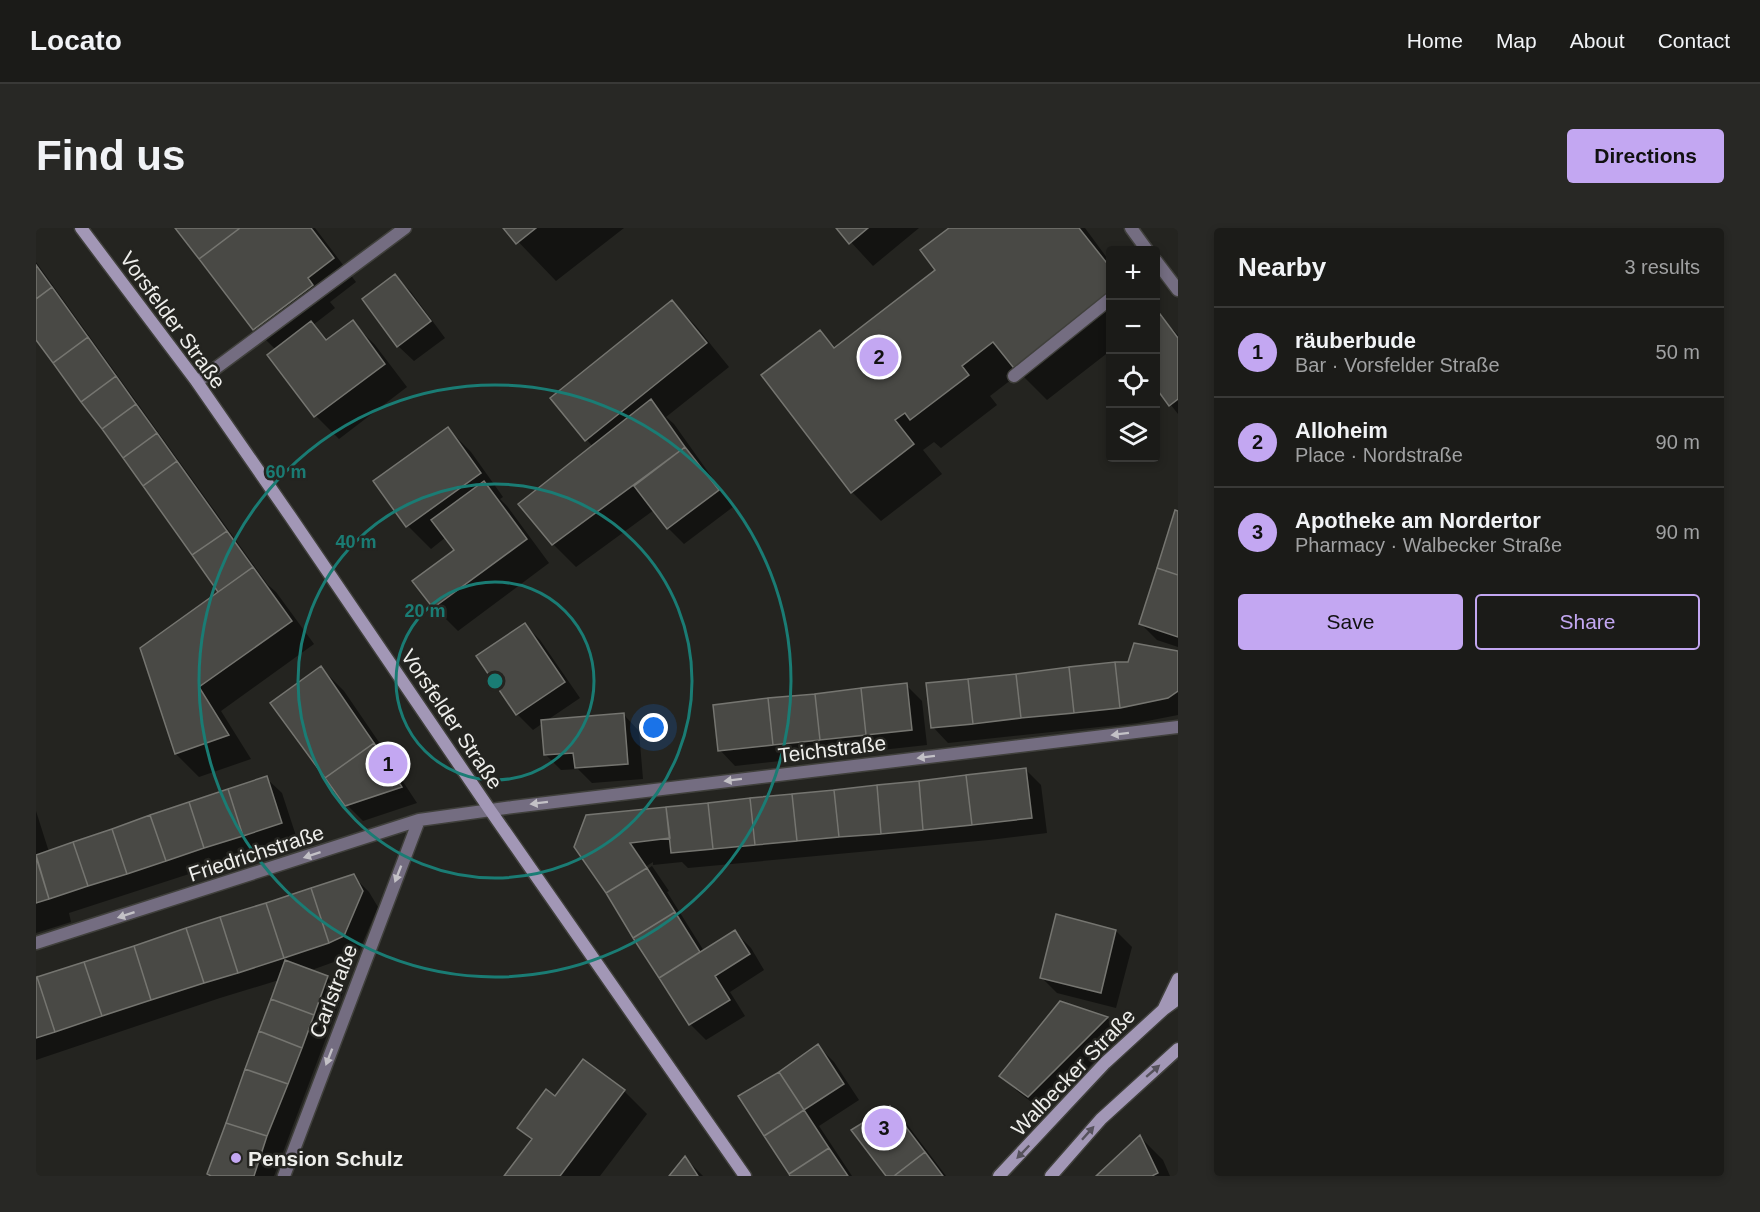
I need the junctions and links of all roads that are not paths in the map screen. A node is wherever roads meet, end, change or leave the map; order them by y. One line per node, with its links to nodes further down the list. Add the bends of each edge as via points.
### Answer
1 (81, 228): 9 (main road, Vorsfelder Straße)
2 (405, 228): 9 (street)
3 (1131, 228): 4 (street)
4 (1145, 246)
5 (1160, 267): 6 (street)
6 (1178, 290)
7 (1109, 300): 8 (street)
8 (1014, 376)
9 (196, 382): 11 (main road, Vorsfelder Straße)
10 (1178, 727): 11 (street, Teichstraße, one-way to 11)
11 (490, 810): 12 (street, Friedrichstraße); 19 (main road, Vorsfelder Straße)
12 (419, 820): 13 (street, Friedrichstraße, one-way to 13); 18 (street, Carlstraße, one-way to 18)
13 (36, 944)
14 (1178, 979): 16 (main road)
15 (1178, 999): 16 (main road, Walbecker Straße)
16 (1164, 1009): 20 (main road, Walbecker Straße, one-way to 20, via 1105,1063)
17 (1178, 1049): 21 (main road, one-way to 17, via 1101,1119)
18 (284, 1176)
19 (745, 1176)
20 (999, 1176)
21 (1051, 1176)

